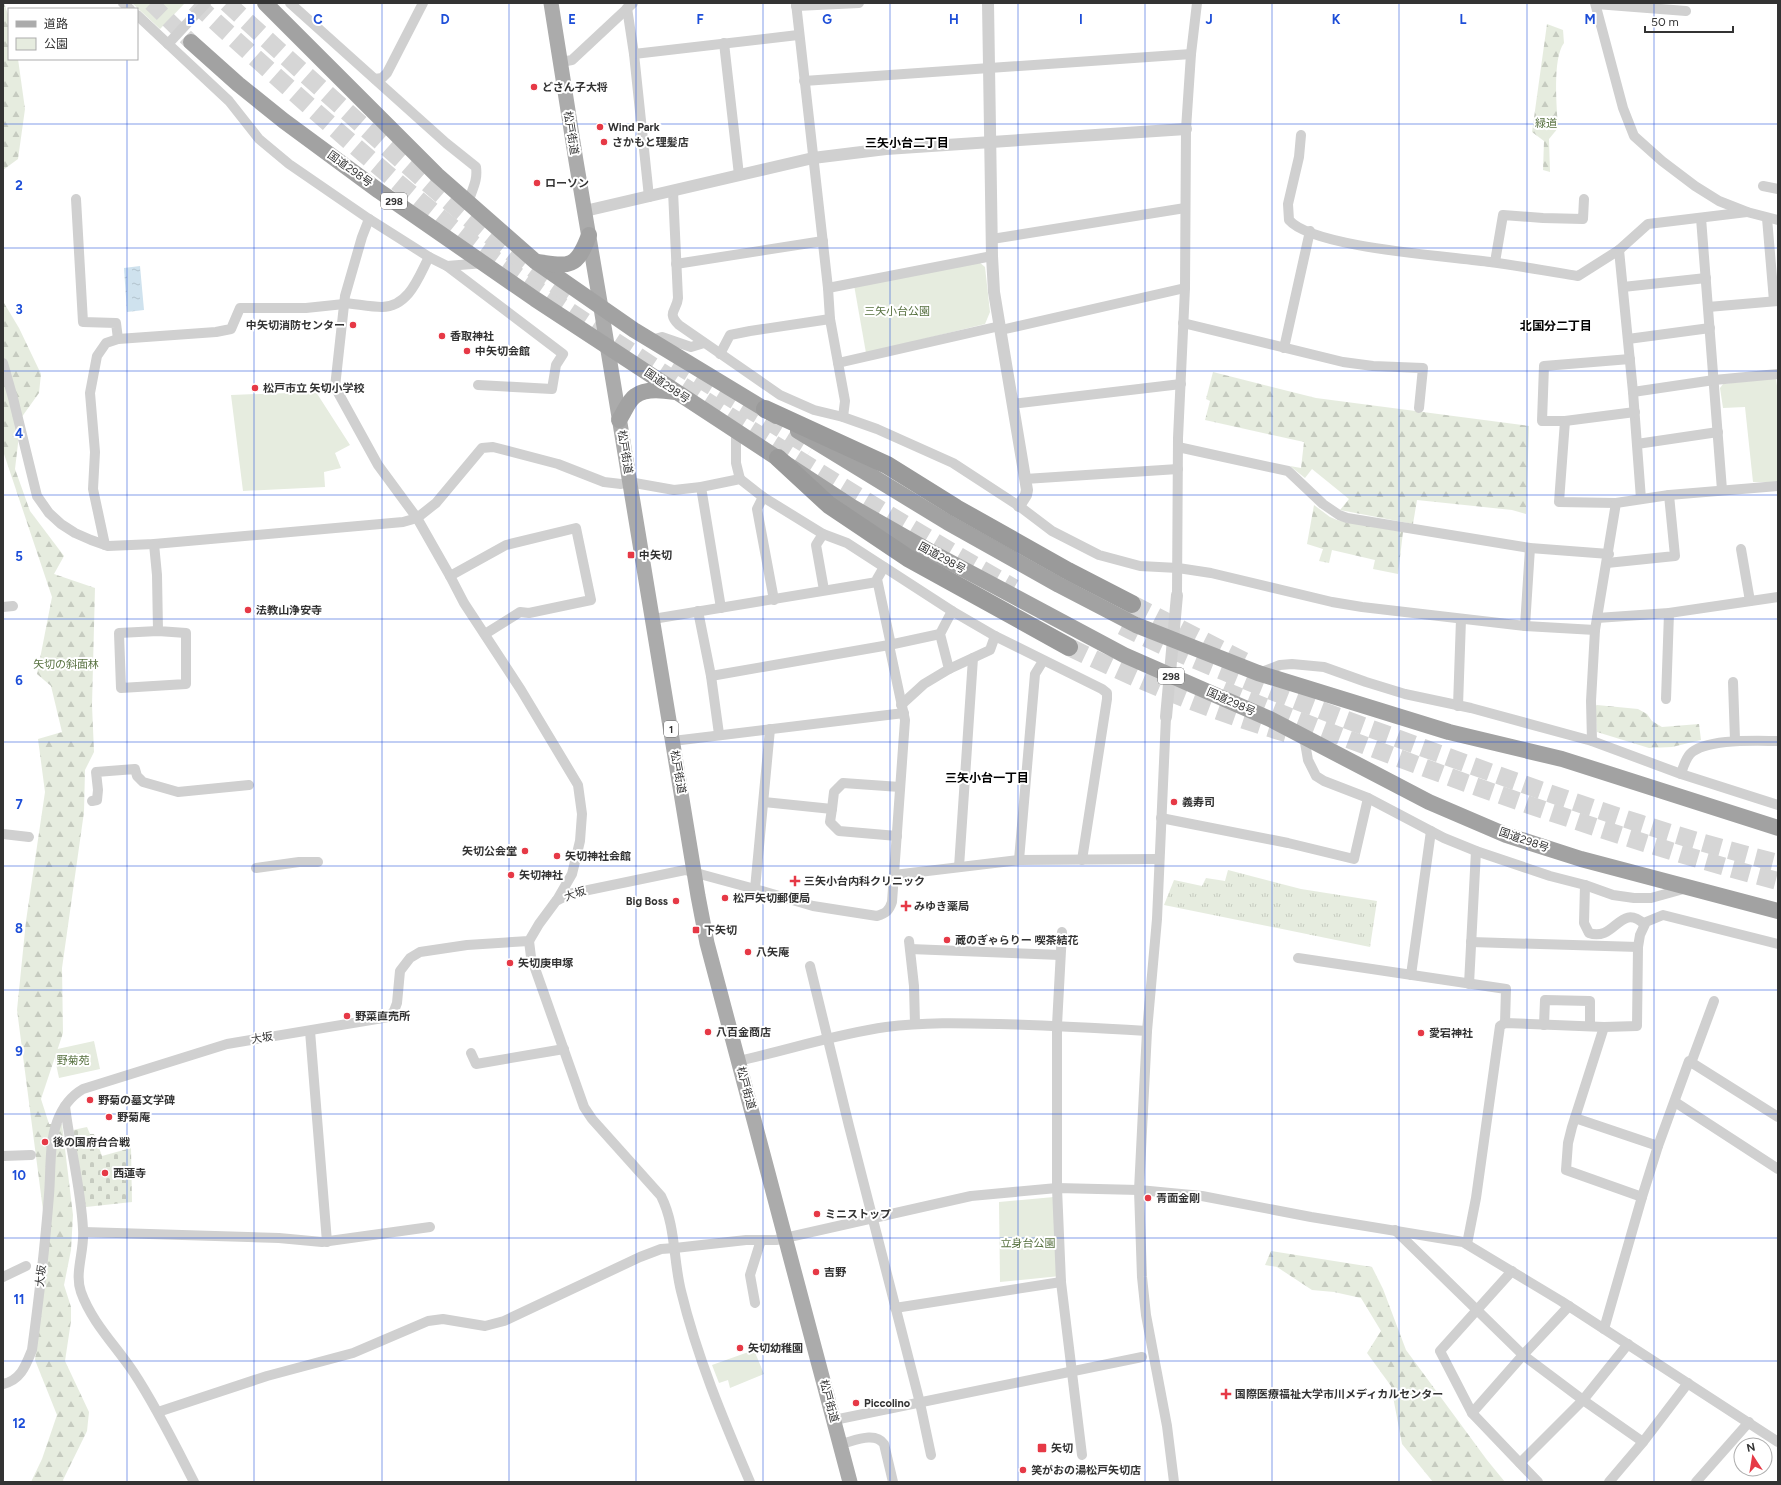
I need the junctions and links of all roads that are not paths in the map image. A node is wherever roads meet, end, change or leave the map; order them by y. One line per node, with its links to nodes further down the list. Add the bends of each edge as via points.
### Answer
1 (206, 3): 17 (street)
2 (265, 3): 35 (highway)
3 (290, 3): 22 (street)
4 (423, 3): 22 (street, via 387,73)
5 (551, 3): 20 (main road, 松戸街道 / 1)
6 (859, 3): 10 (street)
7 (988, 3): 21 (street)
8 (1197, 3): 19 (street)
9 (1595, 4): 12 (street); 38 (street, via 1623,108 1634,136 1662,162 1695,186 1719,201)
10 (796, 5): 14 (street)
11 (630, 6): 18 (street); 20 (street, via 572,60)
12 (1686, 11)
13 (138, 16): 17 (street)
14 (798, 35): 16 (street); 23 (street)
15 (191, 42): 52 (highway, 国道298号 / 298, via 284,121 379,191)
16 (724, 43): 18 (street); 28 (street)
17 (168, 44): 41 (street, via 229,101 259,139 289,164)
18 (634, 54): 32 (street)
19 (1191, 54): 21 (street); 24 (street)
20 (561, 62): 37 (main road, 松戸街道 / 1)
21 (990, 68): 23 (street); 26 (street)
22 (375, 80): 35 (street, via 476,167 477,182)
23 (804, 81): 27 (street)
24 (1186, 129): 26 (street); 36 (street)
25 (1301, 136): 43 (street, via 1288,213 1293,224)
26 (991, 142): 27 (street, via 886,149); 45 (street)
27 (813, 158): 28 (street); 46 (street)
28 (739, 175): 31 (street)
29 (1763, 186): 30 (street)
30 (1778, 189)
31 (673, 191): 32 (street); 53 (street)
32 (649, 197): 37 (street)
33 (76, 199): 68 (street, via 83,322 116,323)
34 (1584, 199): 51 (street, via 1583,219 1503,215)
35 (468, 203): 50 (highway)
36 (1185, 208): 45 (street); 58 (street)
37 (585, 211): 44 (main road, 松戸街道 / 1)
38 (1748, 212): 39 (street); 40 (street)
39 (1701, 218): 47 (street, via 1648,224); 55 (street)
40 (1767, 218): 42 (street); 59 (street)
41 (369, 219): 49 (street); 60 (street)
42 (1778, 220)
43 (1310, 231): 51 (street, via 1319,237 1362,246); 72 (street)
44 (589, 234): 50 (highway, via 578,258 571,264); 62 (main road, 松戸街道 / 1)
45 (992, 239): 48 (street)
46 (822, 241): 53 (street); 57 (street)
47 (1619, 250): 51 (street, via 1578,276); 56 (street)
48 (992, 256): 57 (street); 65 (street)
49 (429, 257): 54 (street); 60 (street, via 412,291 397,303 384,307)
50 (536, 262): 62 (highway)
51 (1495, 262)
52 (484, 263): 54 (street); 71 (highway, 国道298号 / 298)
53 (676, 264): 70 (street, via 678,298 673,308 673,320)
54 (447, 266): 80 (street, via 563,354 556,364 552,389)
55 (1706, 278): 56 (street); 61 (street)
56 (1623, 286): 67 (street)
57 (828, 288): 63 (street)
58 (1184, 288): 64 (street); 65 (street)
59 (1776, 301): 61 (street)
60 (344, 303): 68 (street, via 306,308 240,308 231,328 216,332); 107 (street, via 334,387 378,465)
61 (1708, 307): 66 (street)
62 (602, 308): 69 (highway); 71 (main road, 松戸街道 / 1)
63 (830, 319): 73 (street, via 730,336); 76 (street)
64 (1183, 324): 72 (street); 79 (street)
65 (1000, 328): 76 (street); 83 (street)
66 (1710, 328): 67 (street); 78 (street)
67 (1628, 339): 74 (street)
68 (118, 340): 110 (street, via 106,343 97,356 90,394 95,452 93,489)
69 (651, 340): 70 (street, via 662,337 691,347); 85 (highway)
70 (704, 343): 73 (street)
71 (607, 346): 82 (highway, 国道298号 / 298); 88 (main road, 松戸街道 / 1)
72 (1284, 348): 84 (street, via 1343,362 1423,368)
73 (720, 354): 87 (street, via 780,395 814,410)
74 (1630, 359): 81 (street); 89 (street, via 1544,366 1542,421)
75 (3, 363): 110 (street, via 37,496 61,524 75,533)
76 (838, 363): 87 (street, via 845,401)
77 (1778, 374): 78 (street)
78 (1714, 380): 81 (street); 91 (street)
79 (1181, 384): 83 (street); 93 (street)
80 (478, 386)
81 (1633, 392): 86 (street)
82 (676, 393): 88 (highway, via 658,389 637,395 633,397); 90 (highway, 国道298号 / 298)
83 (1012, 404): 97 (street)
84 (1419, 408)
85 (765, 409): 123 (highway, via 886,465 956,508); 137 (highway, via 947,522 1136,625)
86 (1635, 412): 89 (street); 92 (street)
87 (843, 417): 106 (street, via 877,429 953,463)
88 (619, 420): 98 (main road, 松戸街道 / 1)
89 (1565, 421): 105 (street, via 1559,502)
90 (736, 431): 94 (highway, 国道298号 / 298); 96 (street, via 736,463)
91 (1718, 432): 92 (street); 101 (street)
92 (1637, 444): 104 (street)
93 (1178, 447): 95 (street); 111 (street, via 1288,471 1331,510 1347,518)
94 (778, 458): 139 (highway, via 829,506 908,558); 144 (highway, 国道298号 / 298, via 852,507 931,552 1124,655)
95 (1178, 469): 97 (street); 115 (street)
96 (740, 478): 100 (street); 103 (street)
97 (1025, 479): 106 (street, via 1026,495)
98 (629, 482): 100 (street, via 674,490); 107 (street, via 604,482 558,464 493,447 482,448 436,503); 129 (main road, 松戸街道 / 1)
99 (1778, 486): 101 (street)
100 (701, 487): 124 (street)
101 (1722, 490): 102 (street)
102 (1669, 495): 104 (street); 113 (street, via 1675,556)
103 (763, 497): 108 (street); 121 (street, via 757,509)
104 (1641, 499): 105 (street)
105 (1616, 503): 113 (street)
106 (1019, 506): 115 (street, via 1058,535 1099,556 1140,566)
107 (417, 518): 109 (street, via 352,528); 116 (street)
108 (823, 534): 114 (street, via 847,543); 118 (street, via 816,544)
109 (154, 544): 110 (street); 133 (street)
110 (105, 545)
111 (1530, 548): 113 (street); 131 (street)
112 (1741, 549): 122 (street)
113 (1608, 558): 128 (street)
114 (884, 567): 117 (street, via 877,579); 126 (street)
115 (1178, 568): 119 (street); 130 (street, via 1340,603)
116 (450, 576): 134 (street); 134 (street, via 506,544 576,528 591,600 529,613 520,612)
117 (878, 582): 118 (street); 138 (street, 大坂)
118 (824, 590): 121 (street)
119 (1177, 595): 137 (street)
120 (1778, 597): 122 (street)
121 (774, 600): 124 (street)
122 (1750, 601): 127 (street)
123 (1132, 604)
124 (721, 608): 125 (street)
125 (698, 611): 129 (street); 145 (street)
126 (952, 611): 135 (street); 136 (street)
127 (1669, 613): 128 (street); 147 (street)
128 (1597, 618): 132 (street)
129 (653, 619): 155 (main road, 松戸街道 / 1)
130 (1461, 619): 131 (street); 148 (street)
131 (1525, 626): 132 (street)
132 (1595, 630): 156 (street, via 1591,701)
133 (158, 631): 133 (street, via 119,633 121,688 186,684 186,633)
134 (485, 634): 184 (street, via 578,785 582,814 580,841 572,874)
135 (940, 634): 138 (street); 142 (street)
136 (995, 636): 140 (street, via 990,650); 141 (street)
137 (1172, 639): 143 (highway); 144 (street)
138 (890, 645): 145 (street); 149 (street, 大坂)
139 (1069, 647)
140 (973, 658): 142 (street); 177 (street)
141 (1043, 661): 174 (street, via 1035,674); 175 (street, via 1102,689 1107,694)
142 (949, 669): 149 (street, via 924,684)
143 (1258, 674): 148 (street, via 1280,665 1305,664 1324,667 1405,694); 167 (highway, via 1449,732 1562,759)
144 (1169, 675): 150 (street); 153 (highway, 国道298号 / 298, via 1270,719)
145 (711, 676): 152 (street)
146 (1733, 682): 154 (street)
147 (1666, 699)
148 (1458, 706): 156 (street)
149 (902, 709): 151 (street); 160 (street, 大坂, via 905,720)
150 (1166, 717): 166 (street)
151 (770, 729): 152 (street); 163 (street)
152 (719, 734): 155 (street)
153 (1304, 737): 161 (street, via 1308,760 1316,776); 182 (highway, 国道298号 / 298, via 1429,802 1506,835 1581,859)
154 (1735, 740): 157 (street); 158 (street, via 1696,750 1686,761)
155 (673, 741): 179 (main road, 松戸街道 / 1)
156 (1592, 741): 158 (street)
157 (1778, 741)
158 (1681, 774): 164 (street)
159 (249, 785): 162 (street, via 178,792 143,782 135,769 106,770 96,772 97,800)
160 (900, 787): 165 (street, via 843,783 834,792); 170 (street, 大坂)
161 (1368, 798): 166 (street, via 1354,859); 168 (street)
162 (92, 801)
163 (764, 802): 165 (street); 183 (street)
164 (1778, 805)
165 (832, 809): 170 (street, via 830,822 839,831)
166 (1161, 818): 173 (street)
167 (1778, 828)
168 (1431, 831): 172 (street); 195 (street)
169 (3, 834): 171 (street)
170 (897, 836): 180 (street, 大坂)
171 (29, 837)
172 (1476, 851): 181 (street, via 1550,876); 189 (street)
173 (1159, 859): 175 (street); 204 (street)
174 (1019, 860): 175 (street); 177 (street)
175 (1082, 860)
176 (318, 862): 178 (street)
177 (959, 867): 180 (street)
178 (256, 868)
179 (694, 872): 183 (street, 大坂); 184 (street, 大坂, via 685,870 607,885 569,894); 209 (main road, 松戸街道 / 1, via 707,943)
180 (894, 875): 183 (street, 大坂, via 890,908 886,914 877,916 813,906)
181 (1586, 885): 182 (street, via 1613,895 1634,898 1651,898); 186 (street, via 1584,923 1589,933 1606,933 1627,917 1638,919)
182 (1689, 887): 185 (highway, 国道298号 / 298)
183 (755, 889)
184 (556, 901): 188 (street, 大坂)
185 (1778, 911)
186 (1644, 924): 190 (street, via 1655,917 1671,916); 191 (street)
187 (1062, 932): 192 (street)
188 (529, 941): 205 (street, 大坂, via 467,945 420,952 410,958 400,971 397,1003 389,1017); 207 (street, via 531,957)
189 (1470, 942): 191 (street); 196 (street)
190 (1778, 944)
191 (1638, 947): 203 (street, via 1637,1026)
192 (1060, 955): 199 (street, via 909,945); 200 (street)
193 (1298, 958): 195 (street)
194 (810, 966): 206 (street)
195 (1411, 975): 196 (street)
196 (1469, 984): 198 (street, via 1506,989)
197 (1714, 1001): 210 (street)
198 (1505, 1023): 201 (street); 229 (street, via 1500,1026 1476,1198)
199 (915, 1024): 200 (street); 206 (street)
200 (1057, 1025): 204 (street); 219 (street)
201 (1544, 1025): 202 (street); 202 (street, via 1545,1000 1590,1001)
202 (1590, 1026): 203 (street)
203 (1604, 1027): 214 (street)
204 (1148, 1030): 220 (street)
205 (310, 1031): 212 (street, 大坂, via 227,1044 185,1056 83,1089 75,1094); 228 (street)
206 (827, 1038): 209 (street); 222 (street)
207 (564, 1049): 208 (street, via 476,1064); 230 (street, via 584,1107 661,1196 670,1217)
208 (471, 1053)
209 (738, 1061): 226 (main road, 松戸街道 / 1)
210 (1691, 1062): 211 (street, via 1689,1061); 213 (street)
211 (1675, 1102): 215 (street); 218 (street)
212 (66, 1106): 225 (street); 245 (street, 大坂, via 54,1138 32,1350 25,1369 17,1378)
213 (1778, 1117)
214 (1575, 1118): 215 (street); 221 (street, via 1568,1143 1566,1170)
215 (1658, 1146): 221 (street)
216 (31, 1155): 217 (street)
217 (3, 1156)
218 (1778, 1169)
219 (1057, 1188): 220 (street); 222 (street, via 971,1196); 234 (street)
220 (1139, 1190): 224 (street, via 1202,1196); 262 (street, via 1146,1315 1167,1426)
221 (1642, 1197): 239 (street)
222 (873, 1218): 226 (street); 237 (street)
223 (430, 1227): 228 (street)
224 (1394, 1230): 229 (street); 238 (street)
225 (84, 1232): 228 (street, via 279,1238); 248 (street, via 79,1278 81,1292 91,1313)
226 (786, 1239): 227 (street); 250 (main road, 松戸街道 / 1)
227 (761, 1240): 230 (street); 235 (street, via 750,1275)
228 (327, 1242)
229 (1467, 1244): 232 (street)
230 (675, 1248): 248 (street, via 640,1257 504,1321 485,1326 444,1319 428,1321 353,1353 267,1376); 259 (street, via 681,1289 695,1343)
231 (26, 1266): 233 (street)
232 (1512, 1271): 236 (street); 238 (street)
233 (3, 1277)
234 (1061, 1282): 237 (street); 243 (street)
235 (755, 1303)
236 (1569, 1306): 239 (street); 241 (street)
237 (895, 1308): 247 (street)
238 (1478, 1311): 241 (street); 249 (street, via 1440,1351)
239 (1604, 1329): 240 (street)
240 (1628, 1344): 244 (street); 246 (street)
241 (1522, 1355): 246 (street); 249 (street)
242 (1142, 1357): 243 (street)
243 (1072, 1372): 247 (street); 256 (street)
244 (1688, 1383): 251 (street); 253 (street)
245 (3, 1384)
246 (1583, 1400): 253 (street); 257 (street)
247 (920, 1403): 250 (street); 255 (street)
248 (158, 1412): 258 (street)
249 (1472, 1413): 257 (street)
250 (834, 1420): 254 (main road, 松戸街道 / 1)
251 (1749, 1422): 252 (street); 265 (street)
252 (1777, 1440)
253 (1643, 1442): 264 (street)
254 (841, 1444): 260 (main road, 松戸街道 / 1); 261 (street, via 875,1437 881,1440)
255 (931, 1455)
256 (1082, 1455)
257 (1520, 1463): 263 (street)
258 (194, 1482)
259 (750, 1482)
260 (850, 1482)
261 (893, 1482)
262 (1174, 1482)
263 (1538, 1482)
264 (1609, 1482)
265 (1696, 1482)

